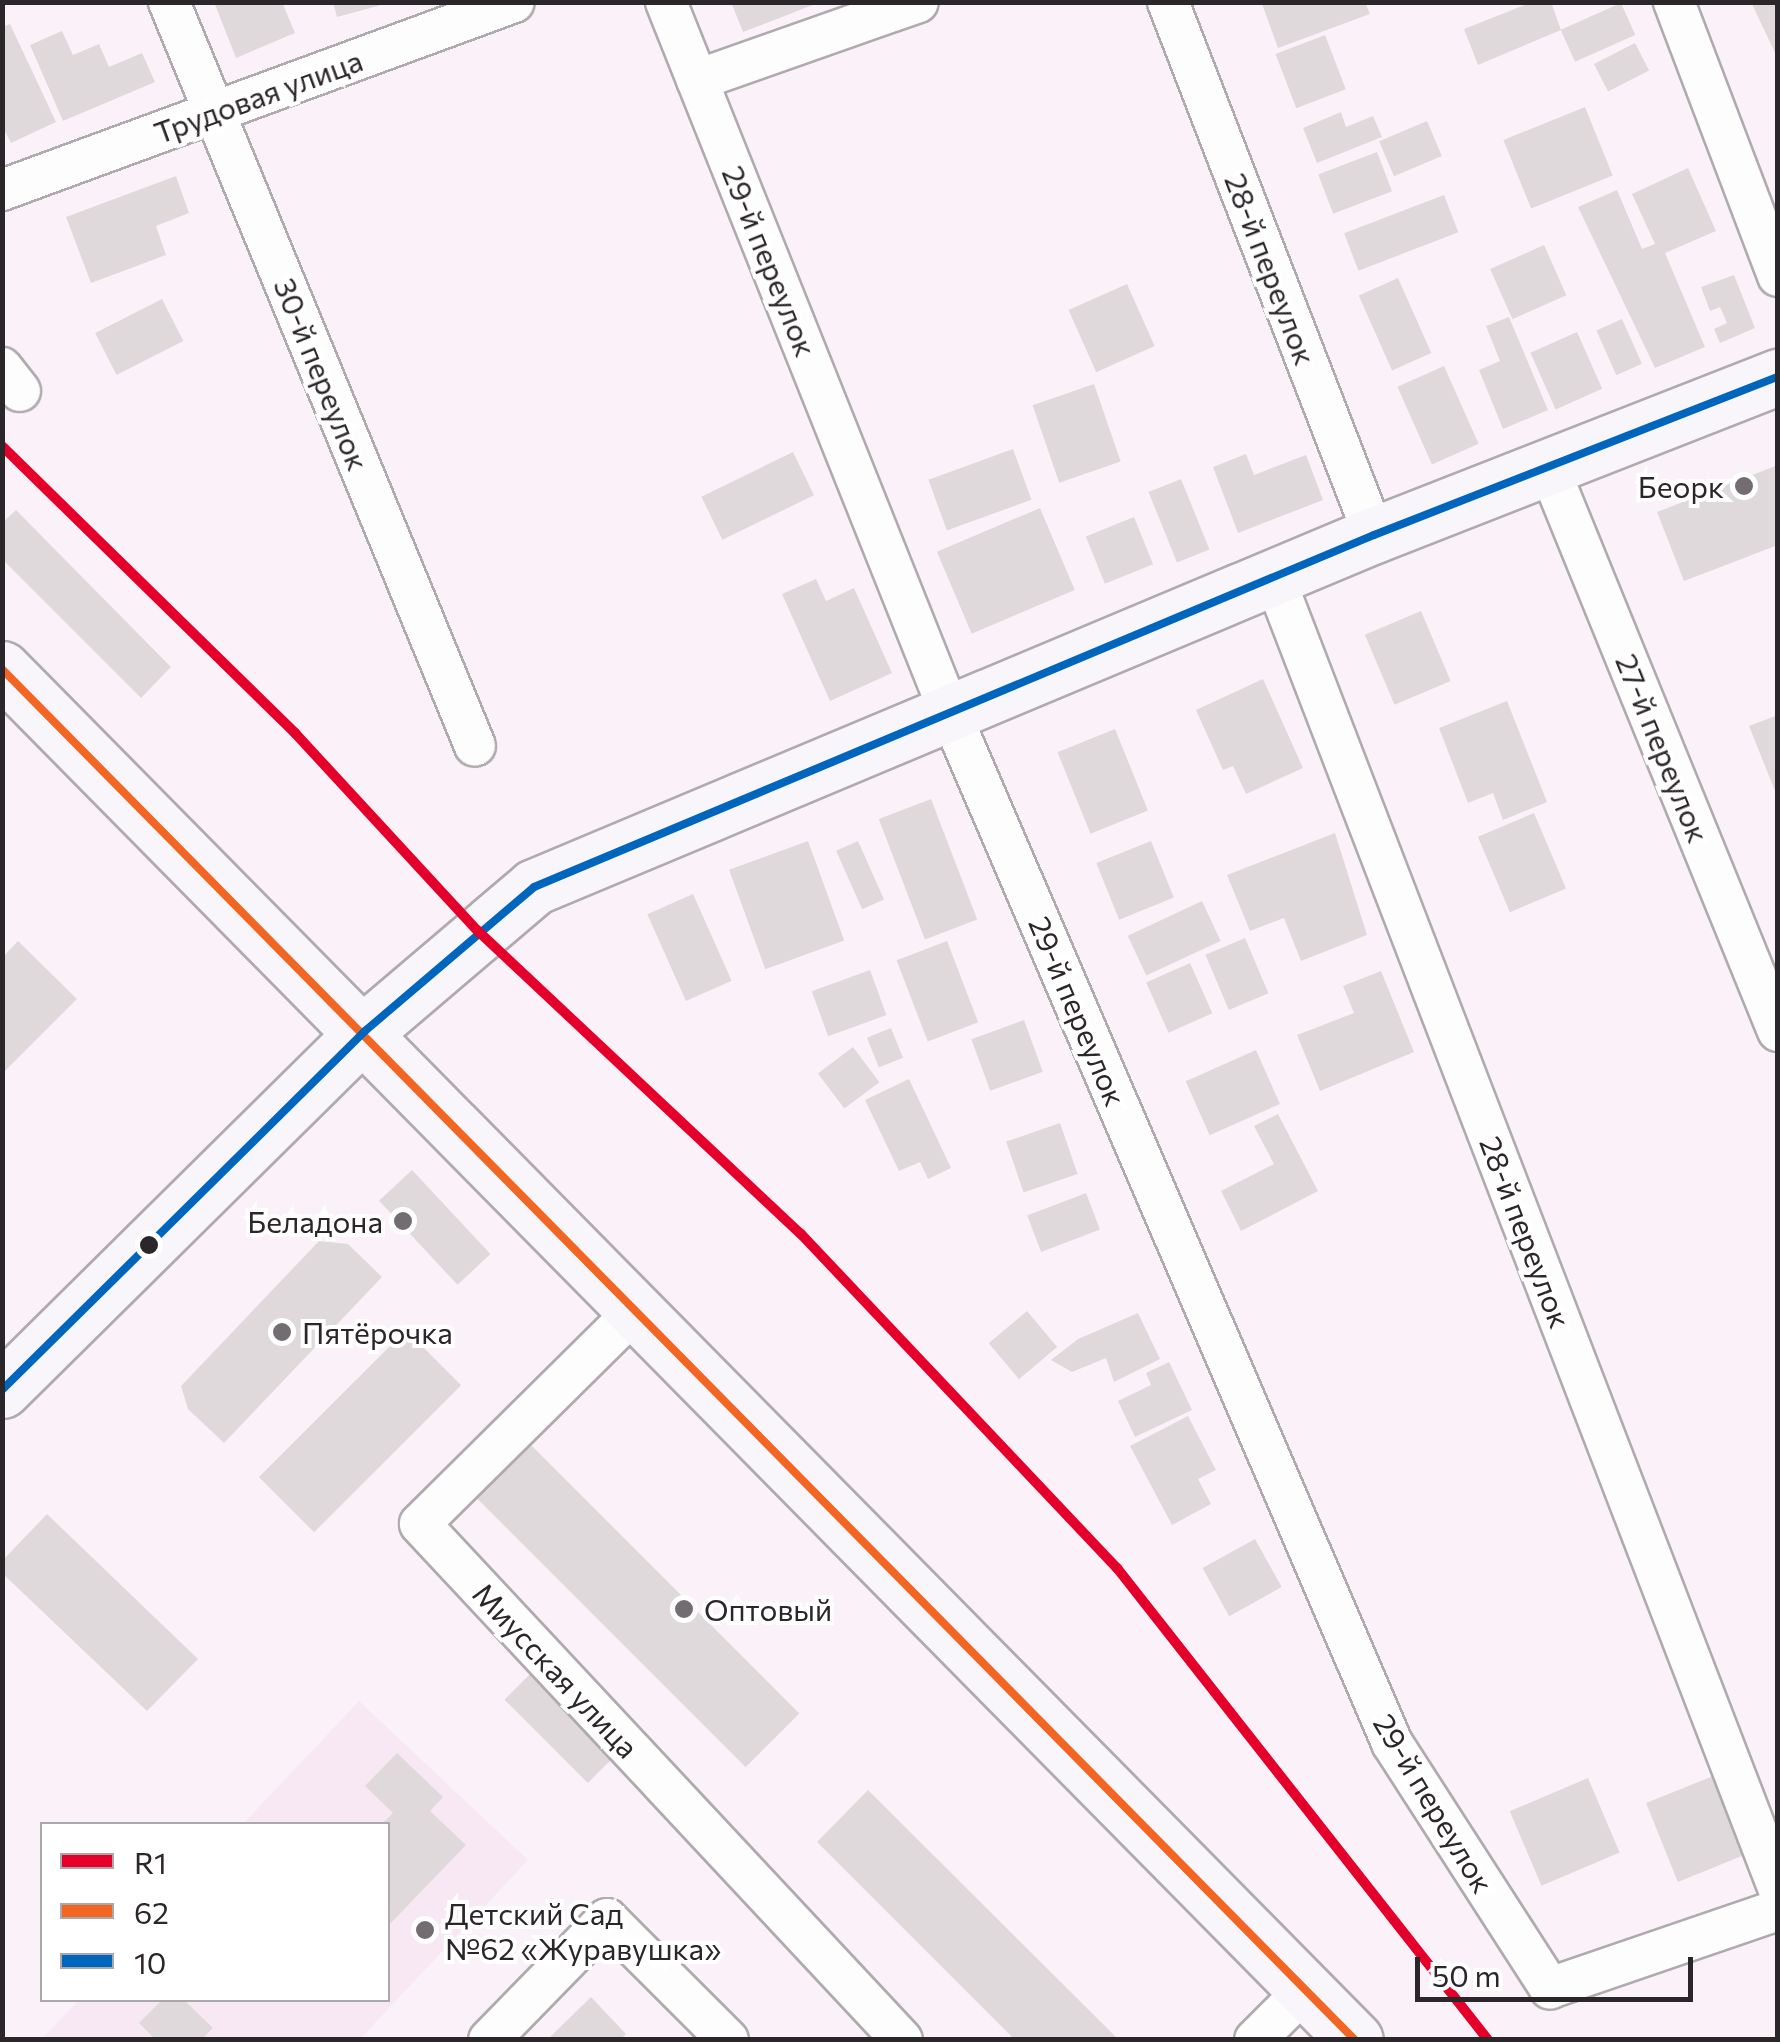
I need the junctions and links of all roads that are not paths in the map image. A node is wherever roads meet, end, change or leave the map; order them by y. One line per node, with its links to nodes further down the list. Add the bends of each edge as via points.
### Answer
1 (169, 2): 8 (street, 30-й переулок)
2 (514, 2): 8 (street, Трудовая улица)
3 (666, 2): 7 (street, 29-й переулок)
4 (918, 2): 7 (street)
5 (1168, 2): 13 (street, 28-й переулок)
6 (1674, 2): 10 (street)
7 (697, 80): 16 (street, 29-й переулок)
8 (214, 112): 9 (street, Трудовая улица); 17 (street, 30-й переулок)
9 (2, 190)
10 (1778, 276)
11 (1778, 377): 12 (main road)
12 (1548, 466): 13 (main road); 18 (street, 27-й переулок)
13 (1374, 535): 14 (main road)
14 (1274, 577): 16 (main road); 22 (street, 28-й переулок)
15 (2, 669): 19 (main road)
16 (950, 713): 19 (main road, via 534,887); 23 (street, 29-й переулок, via 1392,1744 1550,1988)
17 (475, 746)
18 (1778, 1030)
19 (366, 1031): 20 (main road); 21 (main road)
20 (637, 1309): 24 (main road); 27 (street, Миусская улица, via 420,1524)
21 (4, 1386)
22 (1778, 1887)
23 (1778, 1910)
24 (1308, 1988): 28 (street); 29 (main road)
25 (489, 2040): 26 (street, via 608,1920)
26 (728, 2040)
27 (902, 2040)
28 (1255, 2040)
29 (1355, 2040)

